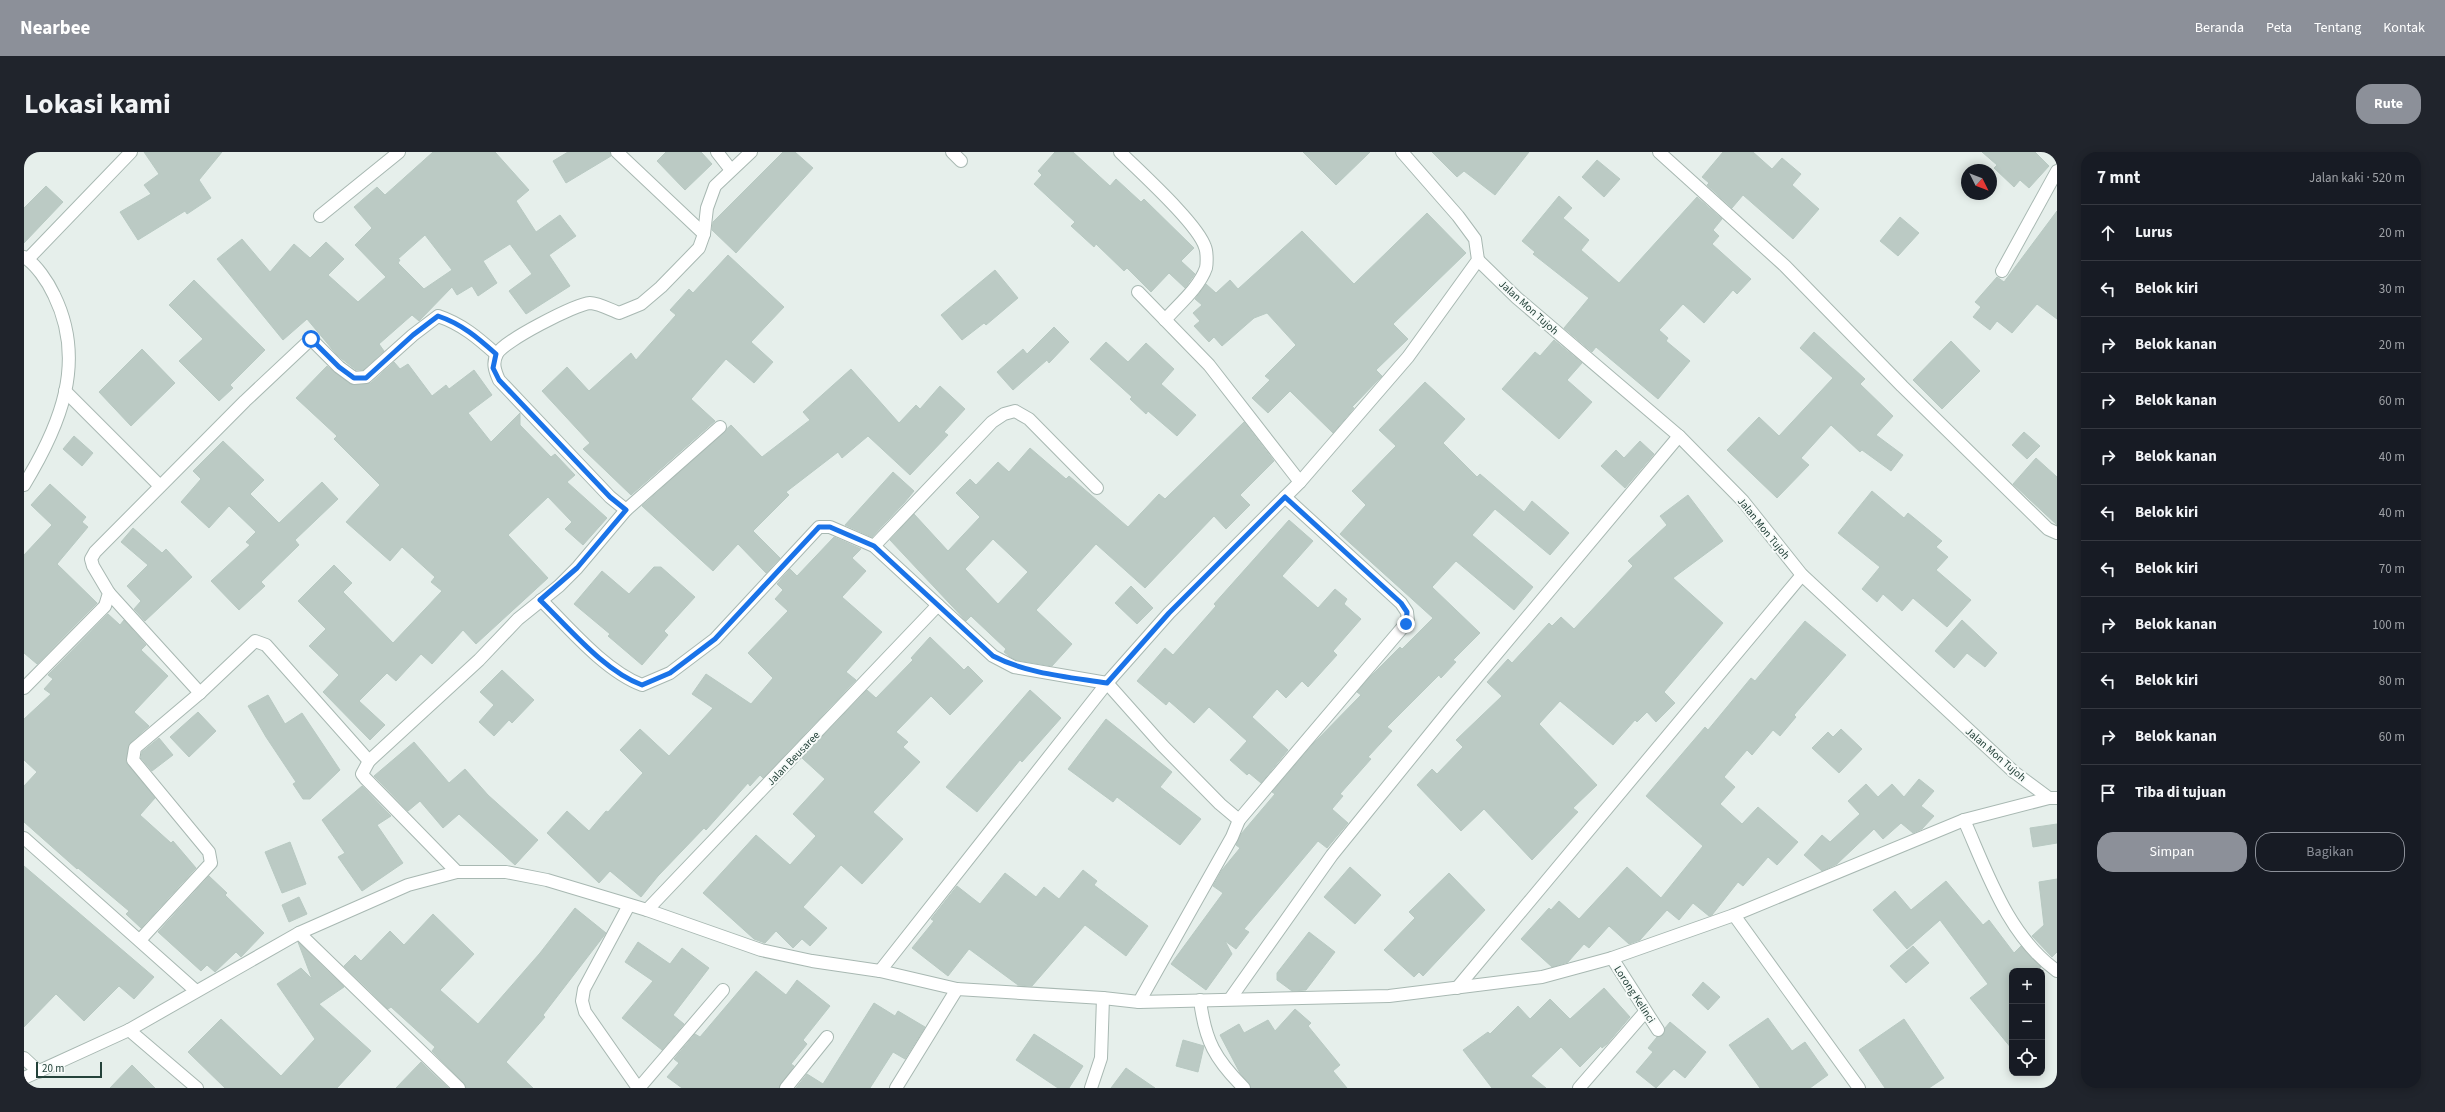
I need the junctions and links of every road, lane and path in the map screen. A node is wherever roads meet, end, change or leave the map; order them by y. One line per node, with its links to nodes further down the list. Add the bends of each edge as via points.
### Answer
1 (131, 152): 15 (street)
2 (399, 152): 13 (street)
3 (617, 152): 14 (street)
4 (717, 152): 11 (street)
5 (751, 152): 11 (street)
6 (952, 152): 10 (street)
7 (1120, 152): 19 (street, via 1168,200 1199,235 1205,247 1206,266 1199,281)
8 (1402, 152): 16 (street, via 1471,233 1476,244)
9 (1659, 152): 30 (street, via 1785,266 1902,386 2048,529)
10 (961, 161)
11 (731, 170): 14 (street, via 710,195)
12 (2057, 171): 17 (street)
13 (320, 216)
14 (704, 234): 20 (street, via 698,248 641,304 619,313 590,303 556,316 502,345)
15 (26, 258): 21 (street, via 49,285 63,314 70,366)
16 (1478, 260): 23 (street, Jalan Mon Tujoh, via 1517,298); 24 (street, via 1408,357)
17 (2002, 271)
18 (1138, 292): 19 (street)
19 (1165, 320): 24 (street, via 1209,365)
20 (496, 354): 26 (street, via 472,332 454,321 438,316 366,378 354,378 311,339); 29 (street, via 493,368 499,380 610,497)
21 (65, 392): 25 (street, via 46,450); 26 (street)
22 (720, 428): 29 (street)
23 (1679, 436): 32 (street, Jalan Mon Tujoh, via 1743,502); 59 (street, via 1337,849)
24 (1300, 482): 28 (street)
25 (24, 485)
26 (160, 486): 33 (street, via 91,559)
27 (1097, 488): 31 (street, via 1029,419 1015,412 1004,414 992,422)
28 (1285, 497): 36 (street, via 1169,613); 41 (street, via 1401,603 1407,612 1408,621)
29 (626, 510): 34 (street, via 577,568)
30 (2057, 533)
31 (874, 546): 34 (street, via 830,527 819,527 715,639 670,673 642,685 628,680 604,661); 35 (street)
32 (1802, 575): 40 (street, Jalan Mon Tujoh, via 2014,772); 53 (street)
33 (109, 593): 37 (street, via 105,606); 38 (street)
34 (540, 600): 39 (street)
35 (938, 605): 36 (street, via 993,656 1014,667); 46 (street, Jalan Beusaree)
36 (1107, 683): 41 (street, via 1163,746); 51 (street)
37 (24, 688)
38 (200, 693): 39 (street, via 255,641 266,645); 49 (street, via 135,748 133,760 209,852 211,863)
39 (369, 761): 44 (street, via 362,774 365,778)
40 (2053, 798): 42 (street)
41 (1239, 820): 60 (street, via 1232,837)
42 (1964, 820): 47 (street); 52 (street, via 2002,905 2030,944)
43 (24, 838): 49 (street)
44 (457, 872): 45 (street, via 506,872 547,880); 48 (street, via 408,885)
45 (630, 905): 46 (street); 70 (street, via 584,989 582,1001 585,1012)
46 (647, 910): 51 (street, via 761,950)
47 (1734, 915): 50 (street); 76 (street)
48 (299, 933): 56 (street); 69 (street)
49 (140, 940): 56 (street)
50 (1612, 958): 53 (street, via 1542,977); 61 (street, Lorong Kelinci)
51 (880, 971): 54 (street)
52 (2057, 971)
53 (1457, 988): 59 (street, via 1389,996)
54 (957, 989): 57 (street); 72 (street)
55 (723, 990): 70 (street)
56 (196, 991): 62 (street)
57 (1103, 998): 60 (street); 73 (street, via 1101,1058)
58 (1200, 1000): 59 (street); 60 (street); 74 (street, via 1203,1028 1216,1055)
59 (1230, 1000)
60 (1138, 1002)
61 (1645, 1012): 63 (street, Lorong Kelinci); 75 (street)
62 (129, 1030): 66 (street); 68 (street)
63 (1658, 1030)
64 (827, 1037): 71 (street)
65 (24, 1058): 66 (street)
66 (39, 1072): 67 (street)
67 (24, 1078)
68 (196, 1088)
69 (460, 1088)
70 (638, 1088)
71 (786, 1088)
72 (896, 1088)
73 (1091, 1088)
74 (1244, 1088)
75 (1579, 1088)
76 (1859, 1088)

